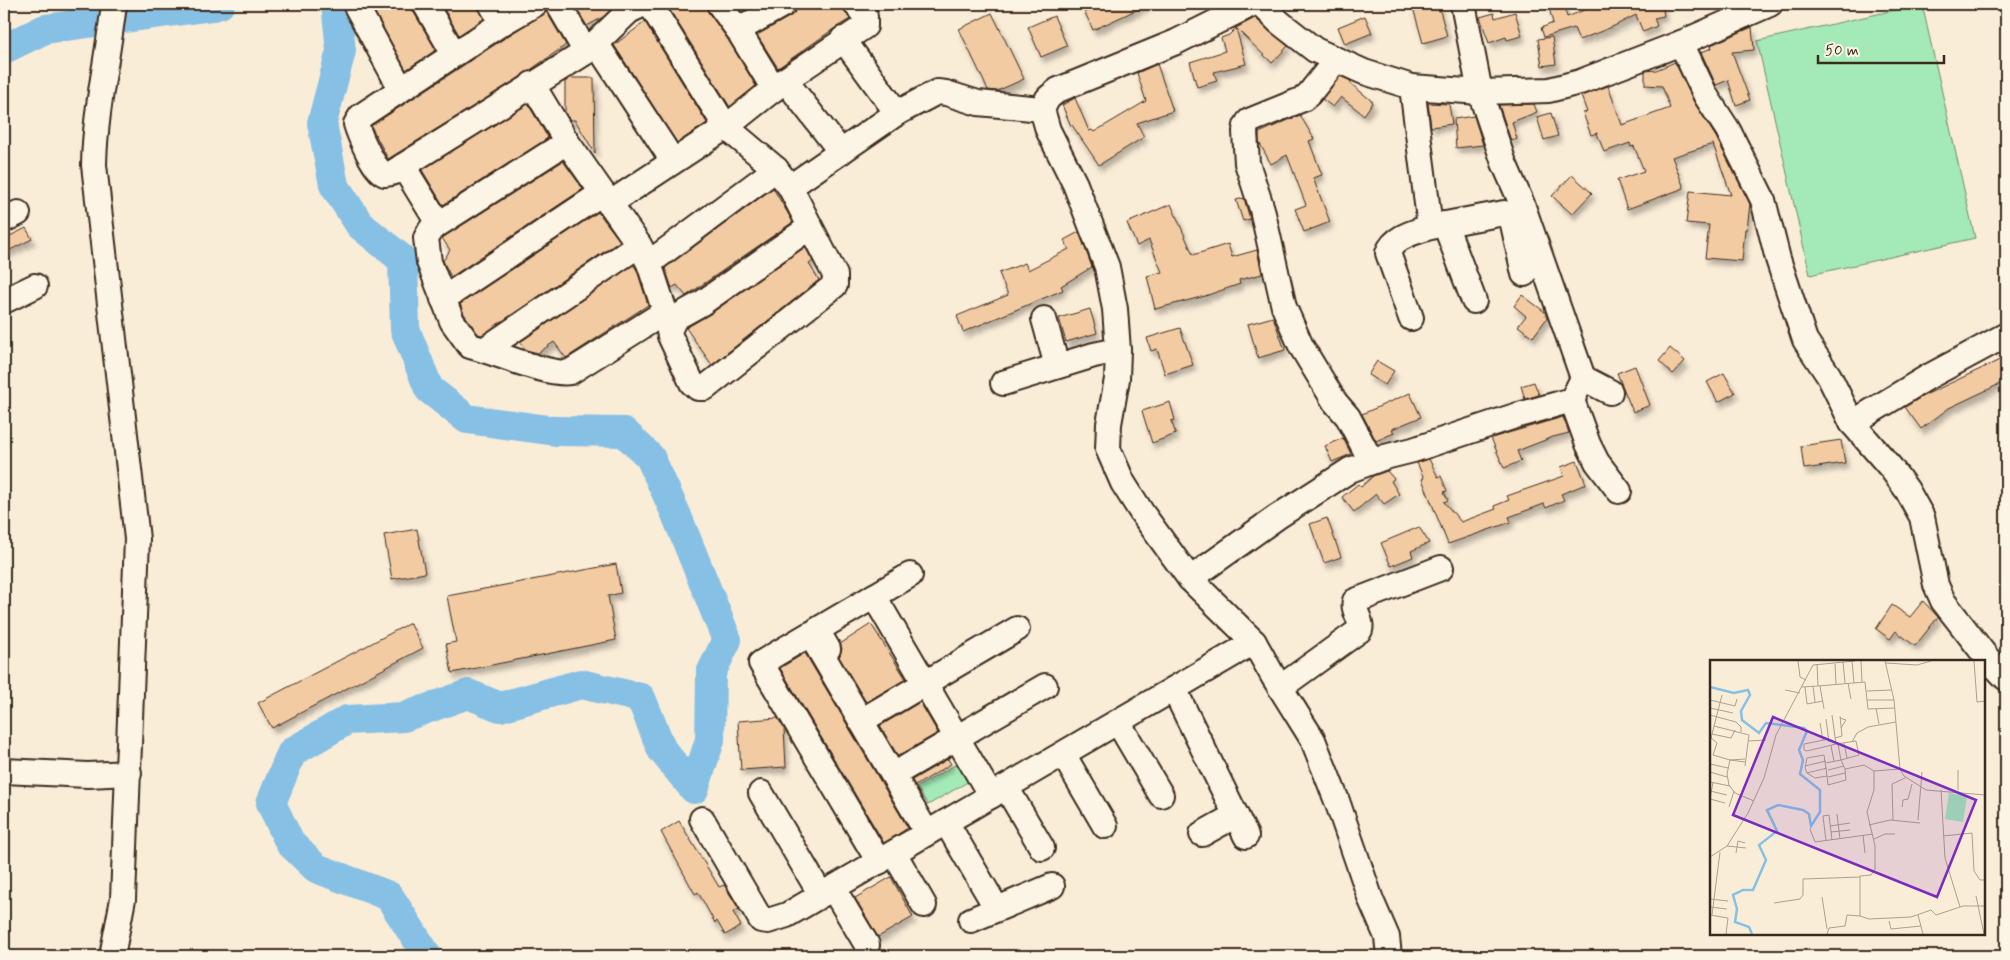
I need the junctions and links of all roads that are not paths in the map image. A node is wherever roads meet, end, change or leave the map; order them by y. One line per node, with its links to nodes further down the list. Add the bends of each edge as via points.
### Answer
1 (114, 4): 74 (street, via 94,141 94,165 137,539)
2 (355, 4): 24 (street)
3 (425, 4): 19 (street)
4 (535, 4): 14 (street)
5 (558, 4): 18 (street)
6 (719, 4): 15 (street)
7 (784, 4): 15 (street)
8 (856, 4): 16 (street, via 865,16 865,26)
9 (1252, 4): 26 (street, via 1176,42 1058,90 1048,98)
10 (1261, 4): 20 (street, via 1301,40)
11 (1463, 4): 25 (street)
12 (1770, 4): 17 (street)
13 (637, 6): 18 (street); 28 (street)
14 (497, 13): 19 (street)
15 (738, 30): 22 (street)
16 (843, 39): 22 (street); 27 (street)
17 (1681, 43): 25 (street, via 1617,69 1549,90); 55 (street, via 1763,200 1778,259 1806,340 1829,376)
18 (591, 47): 21 (street); 31 (street)
19 (454, 54): 24 (street)
20 (1336, 60): 23 (street); 56 (street, via 1303,99 1249,121 1245,132 1246,155 1262,208 1284,307 1301,346 1348,418)
21 (532, 84): 29 (street); 32 (street)
22 (779, 85): 28 (street); 30 (street)
23 (1412, 87): 25 (street); 36 (street)
24 (400, 89): 32 (street, via 361,116 356,124 377,171 388,174)
25 (1480, 92): 51 (street)
26 (1042, 110): 27 (street, via 978,103 937,92); 49 (street, via 1107,267)
27 (897, 112): 30 (street)
28 (726, 127): 31 (street); 33 (street)
29 (567, 142): 34 (street); 35 (street)
30 (841, 152): 33 (street)
31 (673, 161): 34 (street)
32 (403, 166): 35 (street)
33 (783, 178): 37 (street); 38 (street)
34 (606, 199): 38 (street); 41 (street)
35 (438, 223): 41 (street, via 426,238 429,262)
36 (1437, 225): 39 (street, via 1504,213 1509,215); 43 (street); 45 (street, via 1395,242 1388,253)
37 (810, 227): 44 (street, via 702,303); 44 (street, via 835,275 835,285 705,388 698,388 692,383 670,336)
38 (644, 254): 44 (street); 48 (street)
39 (1524, 274)
40 (35, 286): 42 (street)
41 (443, 298): 48 (street, via 452,321 470,346)
42 (4, 301)
43 (1474, 301)
44 (670, 315): 48 (street, via 564,374)
45 (1411, 318)
46 (1044, 319): 50 (street)
47 (2006, 335): 55 (street)
48 (484, 350)
49 (1118, 350): 50 (street); 60 (street, via 1117,379 1108,424 1108,449 1122,483)
50 (1057, 366): 52 (street)
51 (1584, 378): 53 (street); 54 (street)
52 (1003, 383)
53 (1610, 392)
54 (1572, 400): 56 (street); 57 (street, via 1597,462)
55 (1852, 423): 64 (street, via 1891,468 1922,517 1936,585 1943,601 1988,660)
56 (1371, 462): 60 (street, via 1350,470 1277,517)
57 (1619, 491)
58 (1441, 568): 67 (street, via 1355,601 1360,630)
59 (910, 575): 61 (street)
60 (1190, 579): 63 (street)
61 (874, 596): 65 (street); 69 (street, via 816,630)
62 (1017, 629): 65 (street)
63 (1254, 642): 67 (street); 68 (street)
64 (2006, 678)
65 (925, 683): 69 (street); 71 (street)
66 (1045, 686): 71 (street)
67 (1281, 687): 92 (street, via 1313,740 1387,936)
68 (1174, 689): 70 (street); 82 (street, via 1241,825)
69 (864, 719): 75 (street); 84 (street, via 810,634 762,663)
70 (1118, 722): 72 (street); 78 (street)
71 (957, 738): 75 (street); 76 (street)
72 (1063, 754): 76 (street); 80 (street)
73 (4, 771): 74 (street, via 88,775)
74 (129, 773): 91 (street, via 123,899)
75 (896, 774): 81 (street)
76 (998, 792): 81 (street); 83 (street)
77 (761, 793): 86 (street)
78 (1161, 795)
79 (702, 820): 86 (street, via 762,920 788,915)
80 (1105, 826)
81 (936, 828): 84 (street); 88 (street)
82 (1202, 834)
83 (1042, 848)
84 (886, 857): 86 (street); 87 (street)
85 (1052, 886): 88 (street)
86 (827, 892): 90 (street)
87 (924, 905)
88 (997, 909): 89 (street)
89 (971, 920)
90 (867, 945)
91 (112, 956)
92 (1389, 956)

